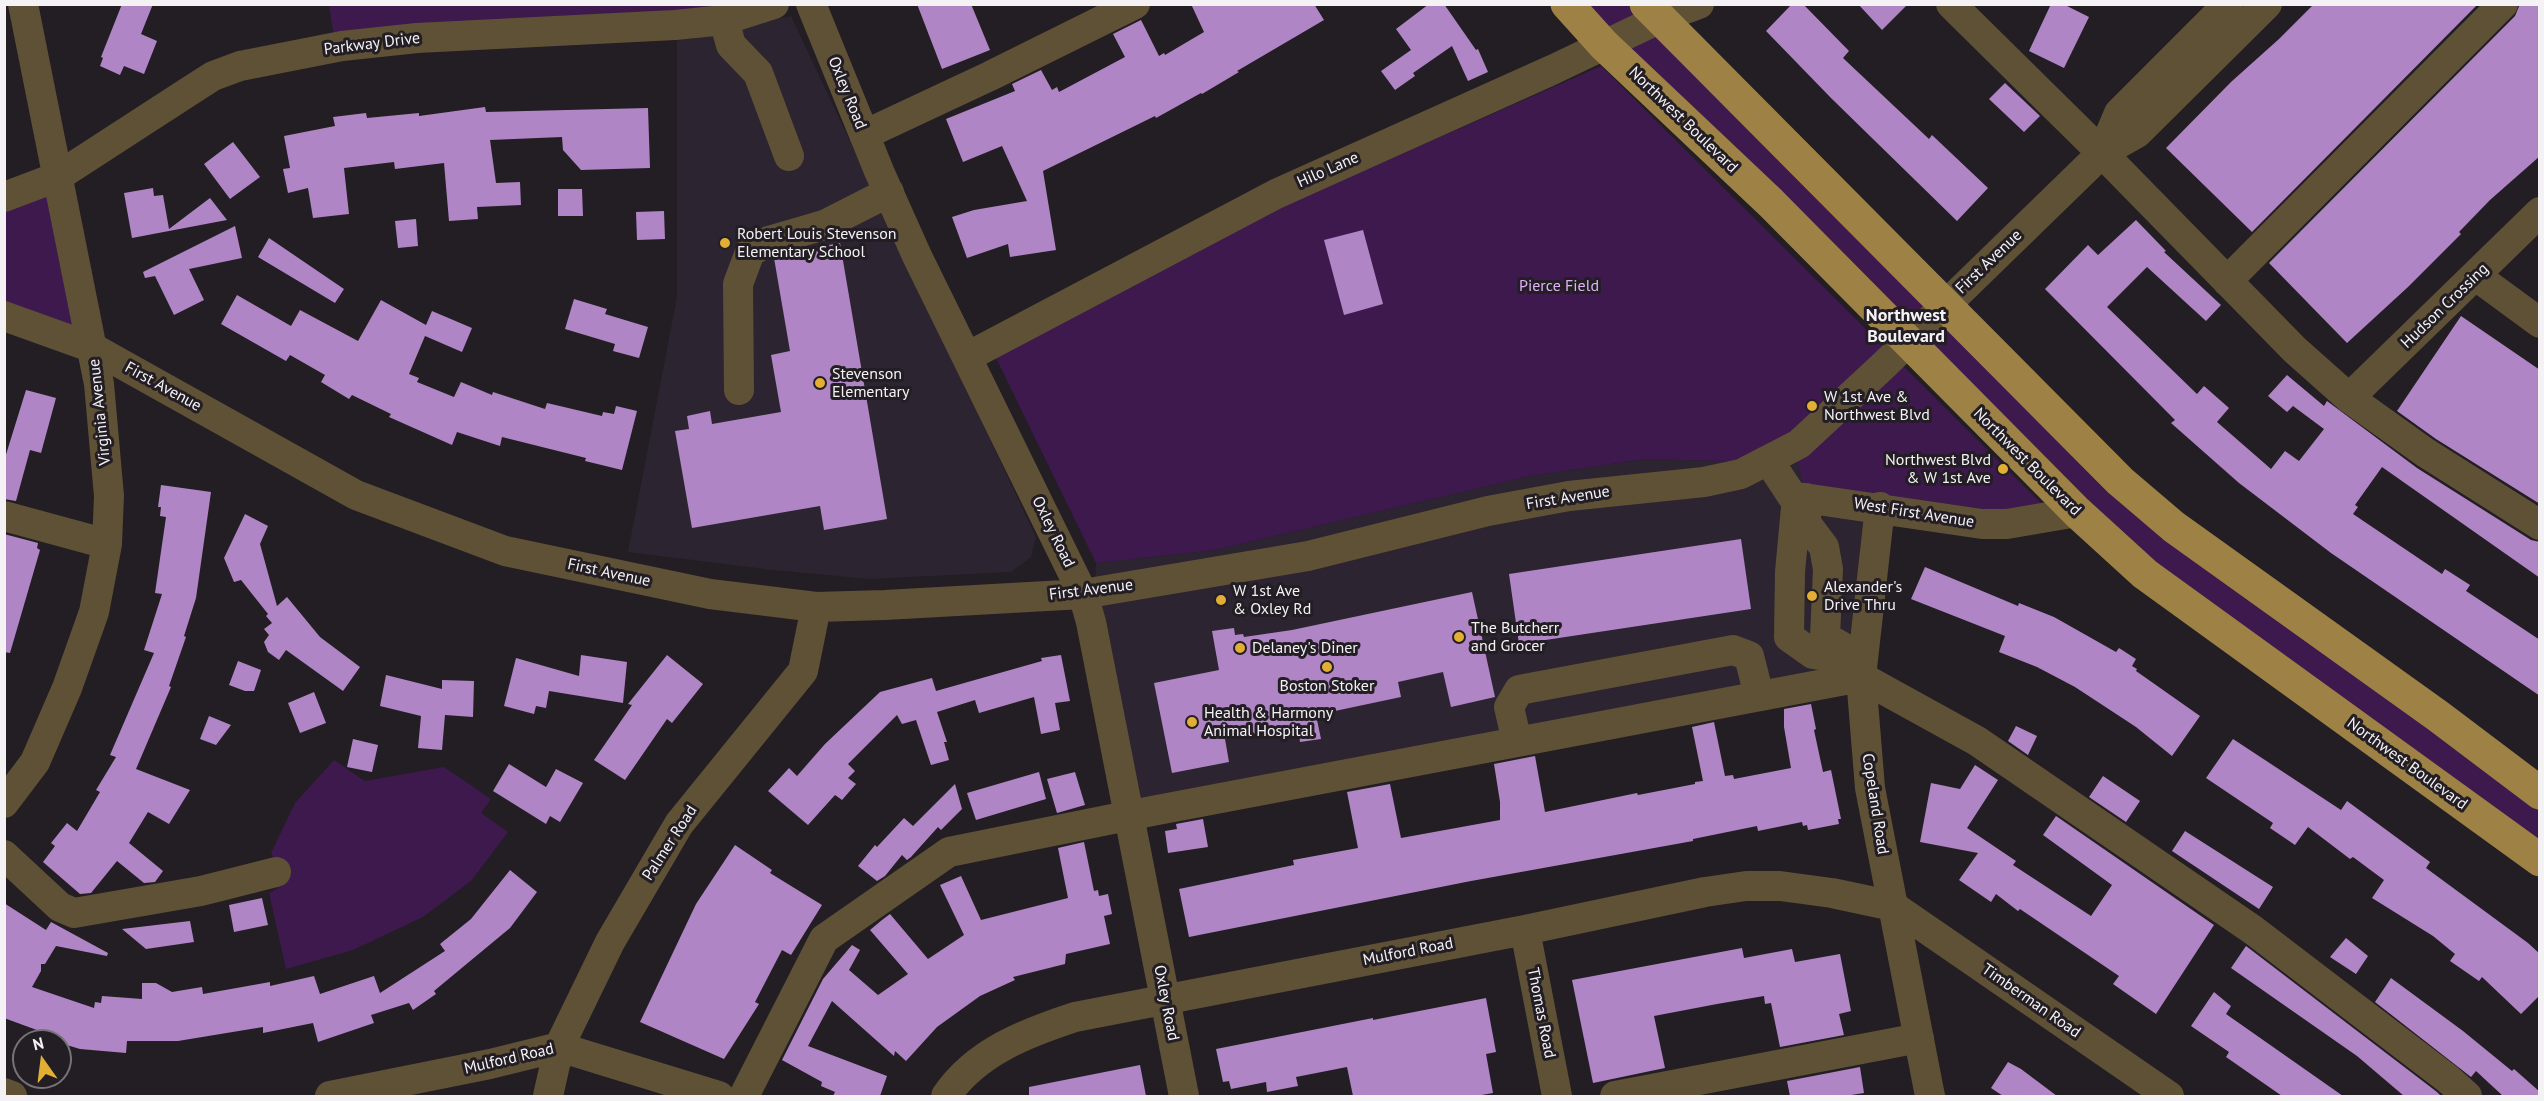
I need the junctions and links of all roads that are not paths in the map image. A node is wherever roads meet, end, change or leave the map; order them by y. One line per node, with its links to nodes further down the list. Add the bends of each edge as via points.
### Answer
1 (23, 4): 17 (street, Virginia Avenue)
2 (774, 4): 12 (street, Parkway Drive)
3 (811, 4): 14 (street, Oxley Road)
4 (1135, 4): 14 (street)
5 (1567, 4): 13 (main road, Northwest Boulevard)
6 (1699, 4): 11 (street, Hilo Lane)
7 (1951, 4): 15 (street)
8 (2228, 4): 15 (street, First Avenue, via 2119,113)
9 (2267, 4): 15 (street, First Avenue, via 2137,133)
10 (2503, 4): 22 (street)
11 (1653, 11): 13 (street, Hilo Lane); 23 (main road)
12 (724, 20): 16 (street, via 731,45 758,73); 17 (street, Parkway Drive, via 417,38 342,46 240,66 213,76)
13 (1605, 45): 26 (main road, Northwest Boulevard); 28 (street, Hilo Lane, via 1276,194)
14 (864, 135): 18 (street, Oxley Road)
15 (2102, 153): 22 (street); 23 (street, First Avenue)
16 (789, 156)
17 (57, 177): 19 (street, Parkway Drive); 27 (street, Virginia Avenue)
18 (889, 192): 28 (street, Oxley Road); 29 (street, via 824,225 769,241 750,252 738,284)
19 (4, 197)
20 (2540, 212): 21 (street, Hudson Crossing)
21 (2476, 276): 25 (street); 30 (street, Hudson Crossing)
22 (2227, 281): 30 (street)
23 (1944, 305): 26 (street, First Avenue); 43 (main road, via 2121,481 2174,527)
24 (4, 316): 27 (street, First Avenue)
25 (2540, 323)
26 (1908, 341): 31 (street, First Avenue, via 1799,444); 34 (main road, Northwest Boulevard)
27 (93, 348): 37 (street, Virginia Avenue, via 109,496); 39 (street, First Avenue, via 356,495 505,551 710,594)
28 (967, 357): 38 (street, Oxley Road)
29 (739, 390)
30 (2349, 398): 36 (street, via 2426,453)
31 (1769, 461): 32 (street, via 1792,496); 38 (street, First Avenue, via 1741,474 1704,482 1569,496 1488,511 1308,556)
32 (1802, 497): 33 (street, West First Avenue); 40 (street, via 1790,572 1789,637 1813,654)
33 (1880, 507): 34 (street, West First Avenue, via 1982,524 2007,524); 40 (street, Copeland Road)
34 (2077, 512): 47 (main road, Northwest Boulevard, via 2145,574)
35 (4, 516): 37 (street)
36 (2540, 525)
37 (107, 544): 44 (street, Virginia Avenue, via 94,612 67,688 35,762)
38 (1083, 594): 39 (street, First Avenue); 45 (street, Oxley Road)
39 (816, 607): 53 (street, Palmer Road, via 803,671 679,824 610,942)
40 (1848, 660): 41 (street); 49 (street, Copeland Road); 67 (street, via 1977,741 2253,930)
41 (1759, 696): 42 (street); 42 (street, via 1749,656 1733,650 1519,690 1509,707)
42 (1517, 742): 45 (street)
43 (2540, 793)
44 (4, 803)
45 (1129, 815): 51 (street, Oxley Road); 60 (street, via 949,852 824,939)
46 (4, 855): 48 (street, via 60,907 74,913 201,891)
47 (2540, 860)
48 (276, 873)
49 (1893, 906): 50 (street, Mulford Road, via 1811,890 1746,886); 52 (street, Copeland Road); 66 (street, Timberman Road)
50 (1525, 930): 51 (street, Mulford Road); 63 (street, Thomas Road)
51 (1165, 999): 61 (street, Mulford Road, via 1075,1017 1035,1030 998,1048 969,1070); 62 (street, Oxley Road)
52 (1919, 1038): 54 (street); 65 (street, Copeland Road)
53 (559, 1047): 57 (street, Mulford Road); 58 (street, Palmer Road); 59 (street, Mulford Road)
54 (1736, 1085): 64 (street)
55 (4, 1093): 56 (street)
56 (12, 1096)
57 (330, 1096)
58 (548, 1096)
59 (719, 1096)
60 (744, 1096)
61 (946, 1096)
62 (1184, 1096)
63 (1557, 1096)
64 (1615, 1096)
65 (1930, 1096)
66 (2169, 1096)
67 (2467, 1096)

